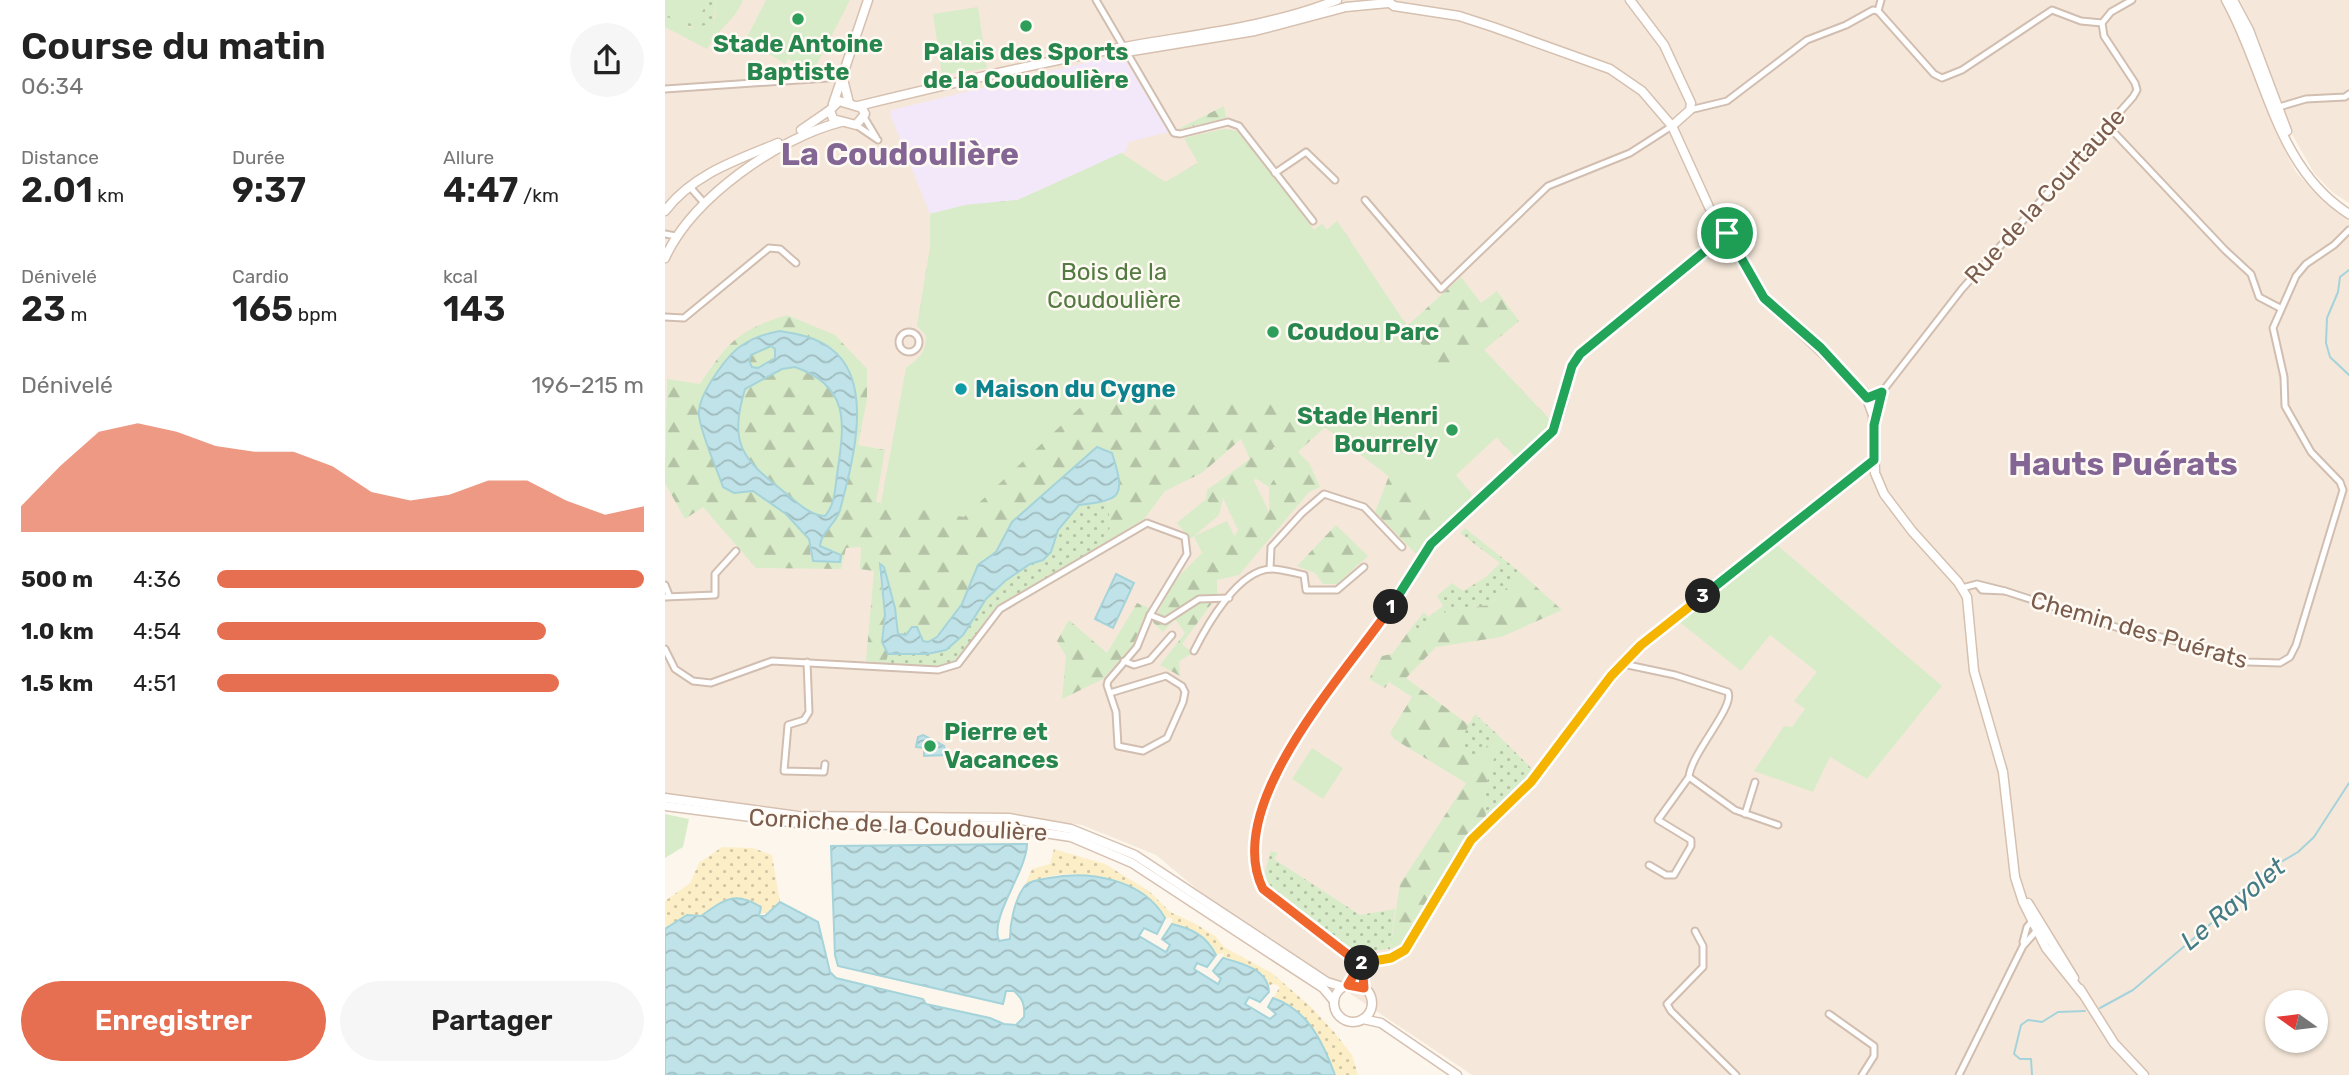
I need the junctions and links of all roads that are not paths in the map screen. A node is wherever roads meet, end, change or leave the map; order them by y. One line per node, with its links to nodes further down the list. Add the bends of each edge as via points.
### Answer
1 (867, 0): 15 (street)
2 (1096, 0): 14 (street)
3 (1337, 0): 14 (street, via 1299,14)
4 (1630, 0): 24 (street, via 1664,45)
5 (1874, 0): 12 (street)
6 (1881, 0): 12 (street)
7 (2131, 0): 13 (street)
8 (2226, 0): 23 (street)
9 (2233, 0): 23 (street, via 2249,30)
10 (1387, 1): 11 (street); 14 (street, via 1255,31)
11 (1408, 3): 28 (street, via 1470,19 1611,69 1642,90)
12 (1876, 10): 13 (street, via 1934,74 1943,78 2052,10); 24 (street, via 1807,40 1727,101)
13 (2102, 23): 29 (street, Rue de la Courtaude, via 2103,36 2137,90)
14 (1124, 50): 20 (street, via 1077,56); 30 (street, via 1174,133 1236,124)
15 (843, 76): 16 (street); 18 (street); 21 (street)
16 (826, 78): 17 (street); 18 (street)
17 (665, 89)
18 (838, 89): 22 (street)
19 (2349, 94): 23 (street)
20 (884, 101): 21 (street); 25 (street)
21 (854, 104): 22 (street); 25 (street)
22 (832, 107): 26 (street, via 833,118); 32 (street, via 790,137 726,163)
23 (2276, 108): 35 (street, via 2305,166); 37 (street, via 2301,170 2329,201)
24 (1690, 110): 28 (street)
25 (865, 116): 27 (street); 27 (street, via 878,140)
26 (841, 122): 27 (street); 34 (street, via 778,148)
27 (856, 125)
28 (1672, 125): 33 (street, via 1619,158 1548,186 1441,289); 40 (street, via 1709,207)
29 (2108, 126): 45 (street, via 2251,274 2259,297); 47 (street, Rue de la Courtaude, via 1962,289)
30 (1275, 173): 31 (street, via 1306,152); 38 (street)
31 (1335, 180)
32 (690, 187): 34 (street); 36 (street)
33 (1365, 200)
34 (705, 204): 42 (street)
35 (2349, 208)
36 (665, 211)
37 (2349, 214)
38 (1313, 221)
39 (2349, 230): 45 (street, Chemin des Puérats, via 2306,264)
40 (1727, 233): 48 (street, via 1764,298 1821,348); 83 (street, via 1580,354 1572,366 1553,431 1423,555 1267,789 1254,848 1255,872 1262,886)
41 (665, 234): 42 (street)
42 (676, 236): 43 (street)
43 (665, 258)
44 (796, 263): 46 (street, via 780,249 769,248 684,318)
45 (2280, 308): 60 (street, Chemin des Puérats, via 2273,328 2285,406 2311,452 2343,490 2290,656 2271,665 2248,662 2122,629)
46 (665, 317)
47 (1882, 392): 48 (street); 49 (street, Rue de la Courtaude)
48 (1867, 398): 49 (street); 50 (street)
49 (1879, 401): 50 (street, Rue de la Courtaude)
50 (1874, 425): 51 (street)
51 (1874, 460): 58 (street, via 1889,503); 70 (street)
52 (1402, 548): 55 (street, via 1364,507 1324,494 1271,547)
53 (736, 551): 61 (street, via 715,573 715,595)
54 (1364, 567): 55 (street, via 1338,590 1306,590 1304,575)
55 (1270, 569): 63 (street, via 1252,574)
56 (1977, 583): 58 (street); 59 (street); 60 (street, Chemin des Puérats)
57 (665, 585): 61 (street)
58 (1962, 588): 62 (street)
59 (1987, 590): 60 (street, Chemin des Puérats); 62 (street, Chemin des Puérats)
60 (2005, 591)
61 (667, 596)
62 (1966, 597): 80 (street, via 1974,671 2002,763 2010,849 2020,892)
63 (1229, 598): 64 (street, via 1199,599 1164,621); 67 (street, via 1212,616)
64 (1150, 615): 68 (street, via 1137,647); 69 (street, via 1187,554 1185,537 1147,523 1000,609 958,664 938,670)
65 (1172, 635): 68 (street, via 1150,660 1134,665)
66 (665, 649): 69 (street, via 675,670 693,681 711,682 772,661)
67 (1193, 651)
68 (1124, 661): 71 (street, via 1109,679)
69 (807, 662): 72 (street, via 809,712 804,720 788,725 784,771 824,772)
70 (1623, 664): 73 (street, via 1728,692 1729,703 1699,747); 83 (street, via 1531,782 1471,840 1405,950)
71 (1110, 692): 71 (street, via 1162,676 1174,680 1185,692 1168,736 1143,751 1118,746)
72 (825, 764)
73 (1689, 777): 77 (street); 79 (street, via 1658,820 1691,840 1691,846 1674,875)
74 (1755, 782): 77 (street)
75 (665, 798): 84 (street, Corniche de la Coudoulière, via 798,816 1009,818 1070,829 1135,855 1327,982)
76 (665, 806): 87 (street, Corniche de la Coudoulière, via 804,824 999,826 1071,836 1149,874 1322,988)
77 (1745, 814): 78 (street)
78 (1778, 825)
79 (1649, 865)
80 (2037, 924): 82 (street); 82 (street); 86 (street); 86 (street, via 2053,958)
81 (1695, 931): 93 (street, via 1703,946 1703,967 1667,1004)
82 (2023, 946): 95 (street)
83 (1360, 964): 84 (street); 85 (street)
84 (1346, 986): 85 (street); 87 (street)
85 (1364, 988): 88 (street)
86 (2082, 993): 96 (street, via 2114,1043)
87 (1334, 1001): 90 (street, via 1336,1013 1345,1021)
88 (1371, 1007): 90 (street); 91 (street)
89 (1829, 1014): 94 (street, via 1874,1046 1874,1056)
90 (1363, 1019): 91 (street)
91 (1381, 1023): 92 (street)
92 (1457, 1075)
93 (1735, 1075)
94 (1862, 1075)
95 (1959, 1075)
96 (2144, 1075)

